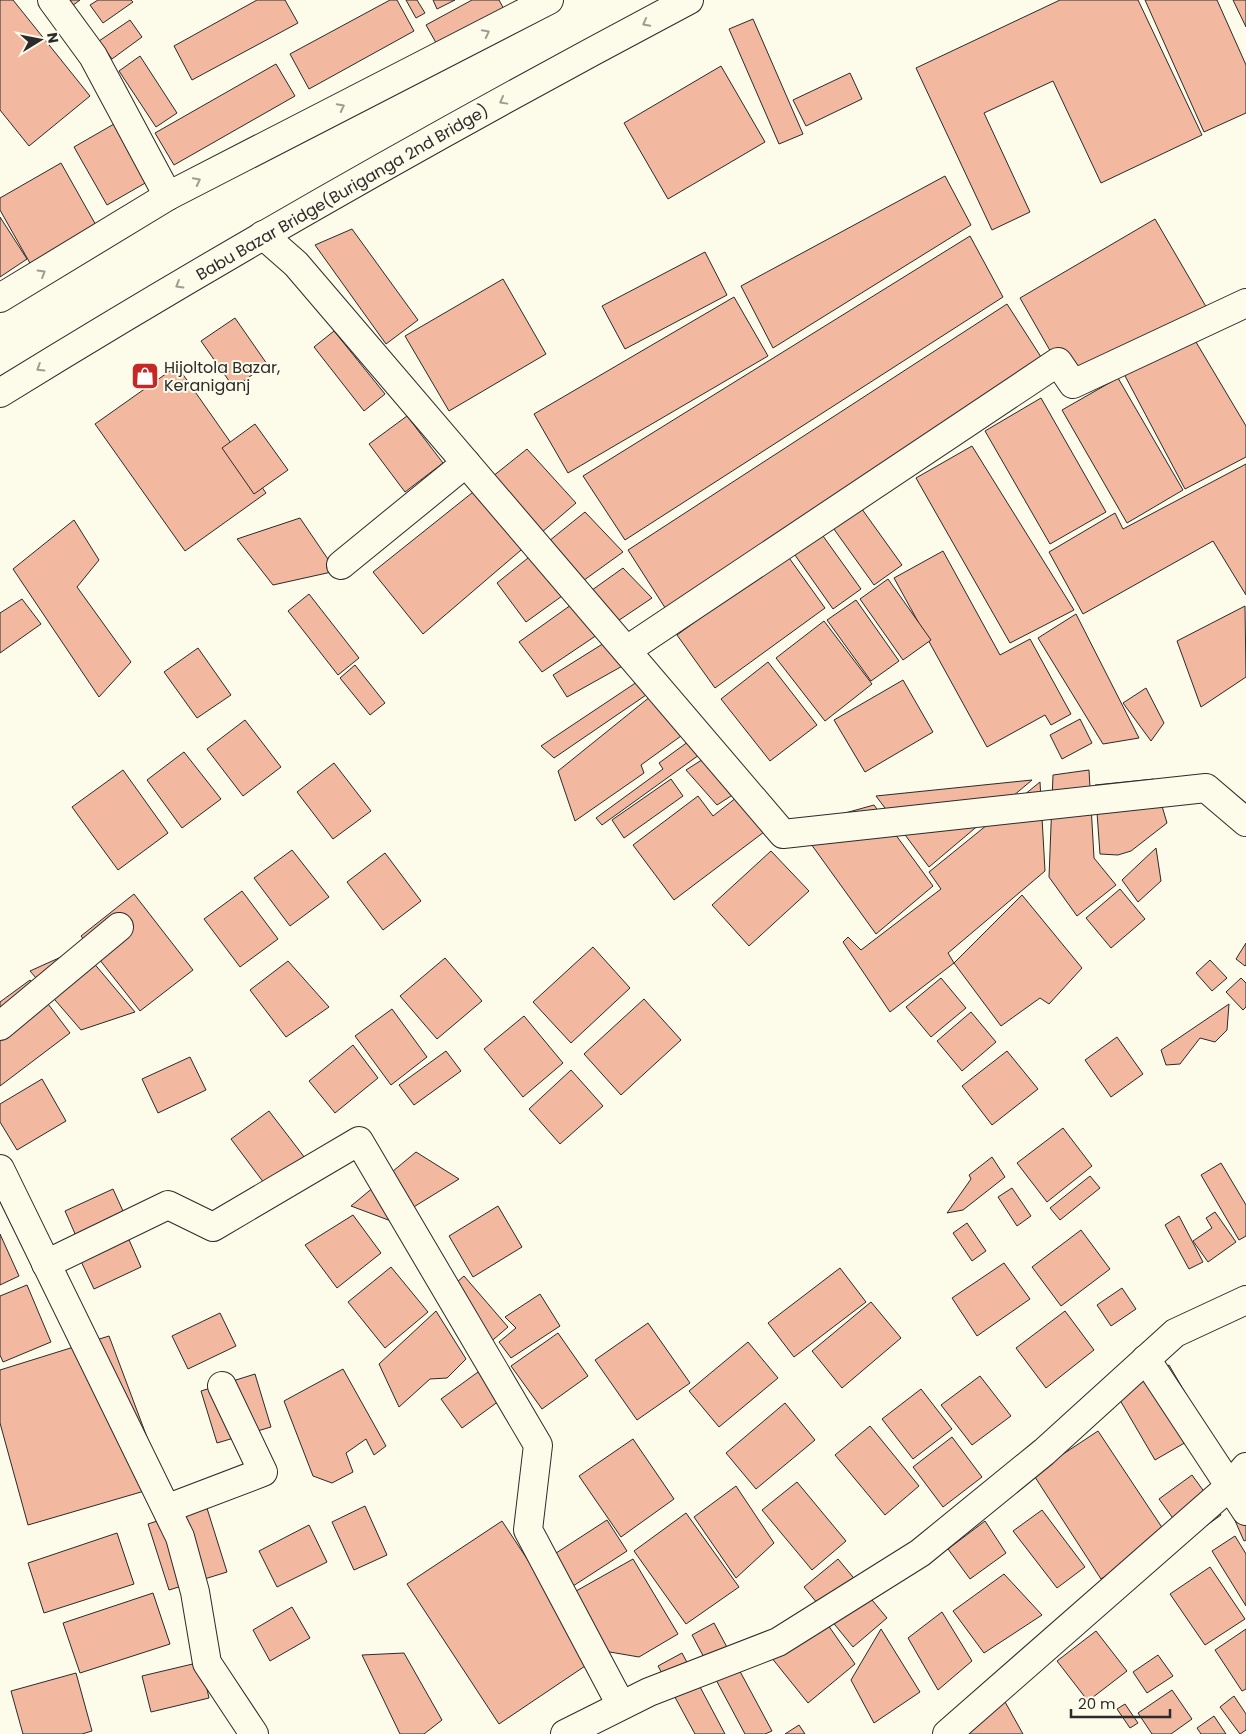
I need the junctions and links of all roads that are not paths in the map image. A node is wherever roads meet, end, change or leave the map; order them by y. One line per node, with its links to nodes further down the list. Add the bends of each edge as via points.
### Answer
1 (52, 0): 4 (main road, via 93,56)
2 (549, 0): 4 (main road, one-way to 2)
3 (689, 0): 5 (main road, Babu Bazar Bridge(Buriganga 2nd Bridge), one-way to 5, via 571,62)
4 (168, 196): 6 (main road, one-way to 4)
5 (263, 235): 8 (main road, Babu Bazar Bridge(Buriganga 2nd Bridge), one-way to 8); 9 (main road, via 296,264)
6 (0, 298)
7 (1246, 302): 11 (main road, via 1073,384 1058,362)
8 (0, 393)
9 (466, 462): 10 (main road); 11 (main road)
10 (340, 565)
11 (627, 650): 12 (main road, via 784,834 1206,788)
12 (1246, 822)
13 (119, 927): 14 (main road)
14 (0, 1026)
15 (0, 1169): 16 (main road)
16 (46, 1264): 23 (main road, via 168,1205 213,1227 359,1141 538,1445 528,1530); 24 (main road, via 180,1537 196,1592 207,1663)
17 (1246, 1300): 18 (main road, via 1175,1333)
18 (1146, 1359): 20 (main road); 23 (main road, via 1044,1452 920,1553 778,1642 649,1692)
19 (222, 1386): 21 (main road, via 263,1472)
20 (1238, 1477): 22 (main road); 26 (main road)
21 (171, 1507)
22 (1246, 1512)
23 (622, 1706): 25 (main road)
24 (254, 1734)
25 (565, 1734)
26 (948, 1734)

